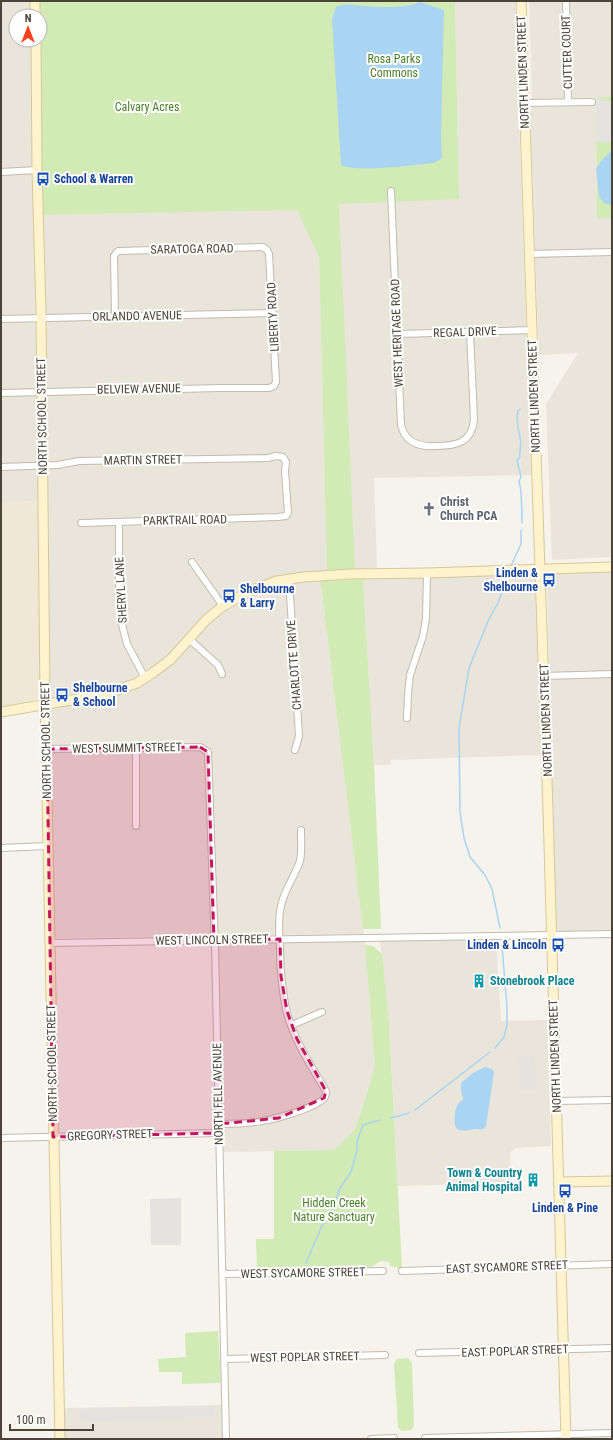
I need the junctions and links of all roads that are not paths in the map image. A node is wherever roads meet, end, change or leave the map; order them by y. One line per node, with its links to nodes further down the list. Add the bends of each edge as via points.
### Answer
1 (521, 1): 6 (street, NORTH LINDEN STREET)
2 (566, 1): 4 (street, CUTTER COURT)
3 (36, 48): 7 (street, NORTH SCHOOL STREET)
4 (568, 102): 5 (street); 6 (street)
5 (592, 102)
6 (524, 103): 12 (street, NORTH LINDEN STREET)
7 (37, 170): 8 (street); 15 (street, NORTH SCHOOL STREET)
8 (1, 172)
9 (391, 191): 19 (street, WEST HERITAGE ROAD)
10 (267, 250): 13 (street, LIBERTY ROAD); 14 (street, SARATOGA ROAD, via 263,247 120,250 114,256)
11 (612, 252): 12 (street)
12 (529, 254): 17 (street, NORTH LINDEN STREET)
13 (273, 313): 14 (street, ORLANDO AVENUE); 20 (street, LIBERTY ROAD, via 277,380)
14 (115, 317): 15 (street, ORLANDO AVENUE)
15 (41, 318): 16 (street, ORLANDO AVENUE); 21 (street, NORTH SCHOOL STREET)
16 (1, 319)
17 (532, 330): 18 (street, REGAL DRIVE); 30 (street, NORTH LINDEN STREET)
18 (470, 332): 19 (street, REGAL DRIVE); 19 (street, WEST HERITAGE ROAD, via 474,419 466,439 451,446 415,444 402,429)
19 (398, 334)
20 (275, 384): 21 (street, BELVIEW AVENUE, via 269,388)
21 (42, 392): 22 (street, BELVIEW AVENUE); 23 (street, NORTH SCHOOL STREET)
22 (1, 393)
23 (43, 465): 24 (street, MARTIN STREET); 25 (street, MARTIN STREET, via 283,457 286,462); 39 (street, NORTH SCHOOL STREET)
24 (1, 467)
25 (288, 513): 26 (street, PARKTRAIL ROAD, via 286,516 278,517)
26 (119, 522): 27 (street, PARKTRAIL ROAD); 38 (street, SHERYL LANE, via 121,621 128,644)
27 (81, 523)
28 (192, 562): 33 (street)
29 (612, 567): 30 (street)
30 (541, 570): 31 (street); 37 (street, NORTH LINDEN STREET)
31 (427, 573): 32 (street, via 351,574); 41 (street, via 426,619 410,675)
32 (289, 579): 33 (street, via 249,591); 45 (street, CHARLOTTE DRIVE, via 299,736)
33 (223, 606): 34 (street, via 206,620)
34 (189, 640): 35 (street, via 218,665); 38 (street, via 170,660)
35 (222, 674)
36 (612, 674): 37 (street)
37 (544, 676): 51 (street, NORTH LINDEN STREET)
38 (145, 678): 39 (street, via 106,694)
39 (45, 704): 40 (street); 43 (street, NORTH SCHOOL STREET)
40 (1, 712)
41 (407, 718)
42 (136, 748): 43 (street, WEST SUMMIT STREET); 44 (street, WEST SUMMIT STREET, via 200,747); 46 (street)
43 (47, 749): 48 (street, NORTH SCHOOL STREET)
44 (207, 750): 53 (street, NORTH FELL AVENUE, via 210,756)
45 (295, 750)
46 (136, 826)
47 (301, 830): 52 (street, via 300,861 281,906)
48 (48, 846): 49 (street); 54 (street, NORTH SCHOOL STREET)
49 (1, 848)
50 (612, 934): 51 (street, WEST LINCOLN STREET)
51 (552, 936): 52 (street, WEST LINCOLN STREET); 58 (street, NORTH LINDEN STREET)
52 (280, 939): 53 (street, WEST LINCOLN STREET); 56 (street, via 281,976)
53 (214, 940): 54 (street, WEST LINCOLN STREET); 59 (street, NORTH FELL AVENUE)
54 (50, 943): 61 (street, NORTH SCHOOL STREET)
55 (322, 1012): 56 (street)
56 (292, 1024): 59 (street, via 326,1092 324,1098 298,1112 279,1118)
57 (612, 1100): 58 (street)
58 (557, 1101): 64 (street, NORTH LINDEN STREET)
59 (219, 1124): 60 (street, NORTH FELL AVENUE)
60 (218, 1133): 61 (street, GREGORY STREET); 69 (street, NORTH FELL AVENUE)
61 (54, 1137): 62 (street, GREGORY STREET); 79 (street, NORTH SCHOOL STREET)
62 (1, 1138)
63 (612, 1181): 64 (street)
64 (559, 1182): 66 (street, NORTH LINDEN STREET)
65 (612, 1264): 66 (street, EAST SYCAMORE STREET)
66 (562, 1266): 67 (street, EAST SYCAMORE STREET); 71 (street, NORTH LINDEN STREET)
67 (402, 1270)
68 (383, 1271): 69 (street, WEST SYCAMORE STREET)
69 (223, 1274): 74 (street, NORTH FELL AVENUE)
70 (612, 1348): 71 (street, EAST POPLAR STREET)
71 (564, 1350): 72 (street, EAST POPLAR STREET); 76 (street, NORTH LINDEN STREET)
72 (419, 1353)
73 (385, 1355): 74 (street, WEST POPLAR STREET)
74 (224, 1359): 80 (street, NORTH FELL AVENUE)
75 (612, 1433): 76 (street)
76 (566, 1436): 78 (street)
77 (394, 1438): 81 (street)
78 (425, 1438)
79 (60, 1439)
80 (226, 1439)
81 (371, 1439)

